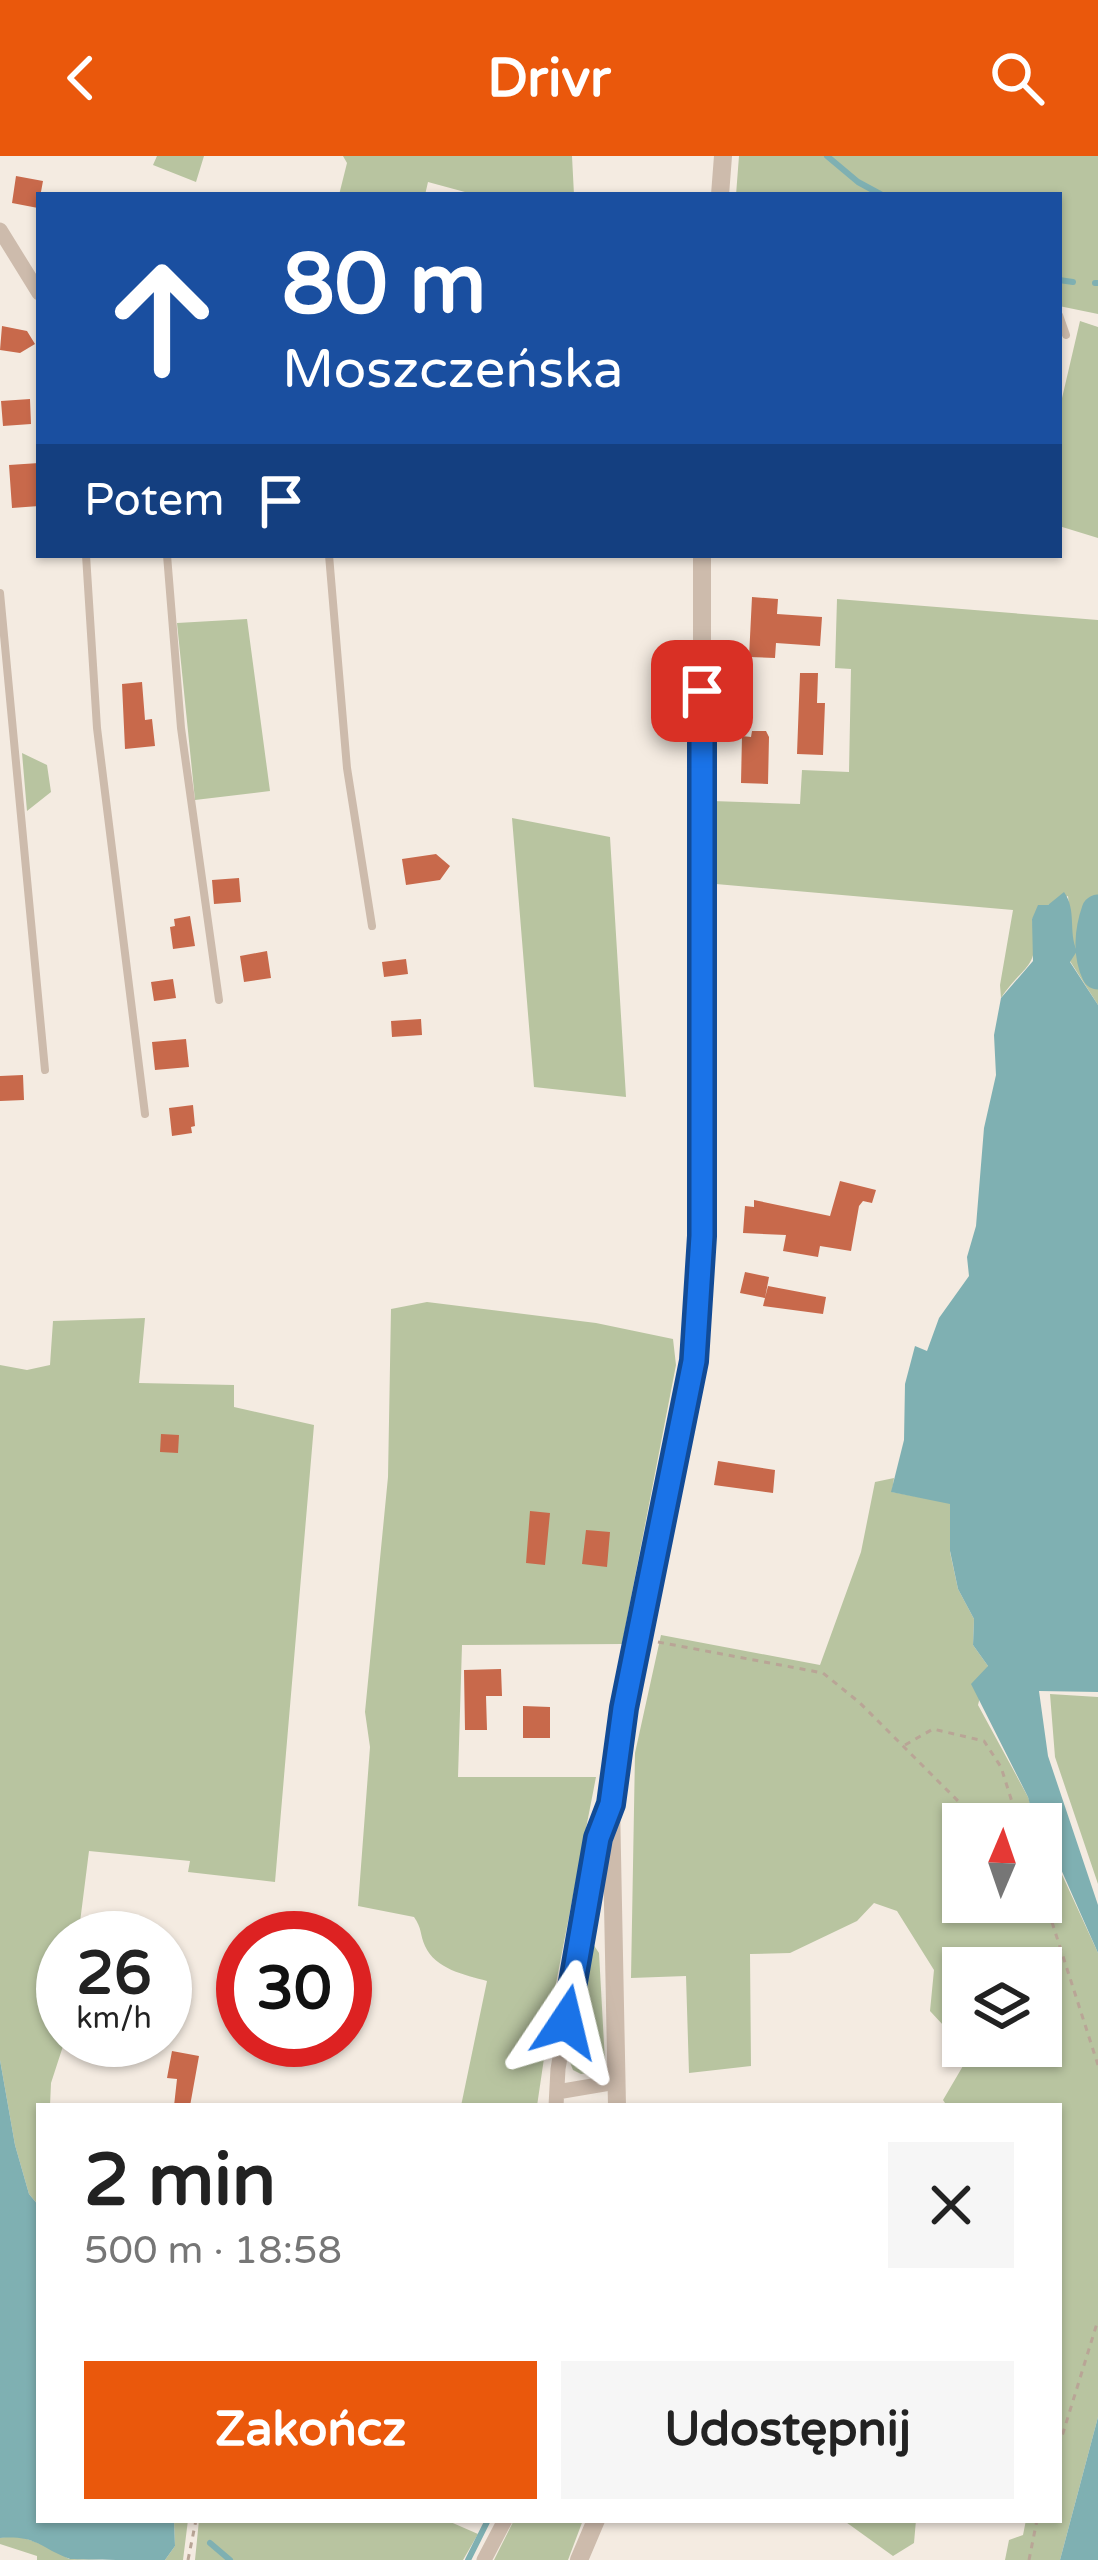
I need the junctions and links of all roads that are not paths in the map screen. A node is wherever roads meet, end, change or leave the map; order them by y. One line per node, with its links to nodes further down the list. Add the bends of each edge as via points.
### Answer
1 (724, 156): 2 (street)
2 (720, 192)
3 (0, 230): 4 (street)
4 (36, 288)
5 (1062, 323): 6 (lane)
6 (1066, 334)
7 (86, 558): 15 (lane, via 99,752)
8 (167, 558): 13 (lane, via 181,728)
9 (329, 558): 12 (lane, via 346,768)
10 (702, 558): 16 (street, via 694,1361)
11 (0, 592): 14 (lane)
12 (372, 926)
13 (219, 1000)
14 (45, 1070)
15 (146, 1114)
16 (611, 1804): 17 (street); 18 (street, via 598,1838)
17 (616, 2083): 18 (street); 19 (street)
18 (556, 2099)
19 (617, 2103)
20 (503, 2523): 22 (street)
21 (595, 2523): 23 (street)
22 (484, 2560)
23 (579, 2560)

